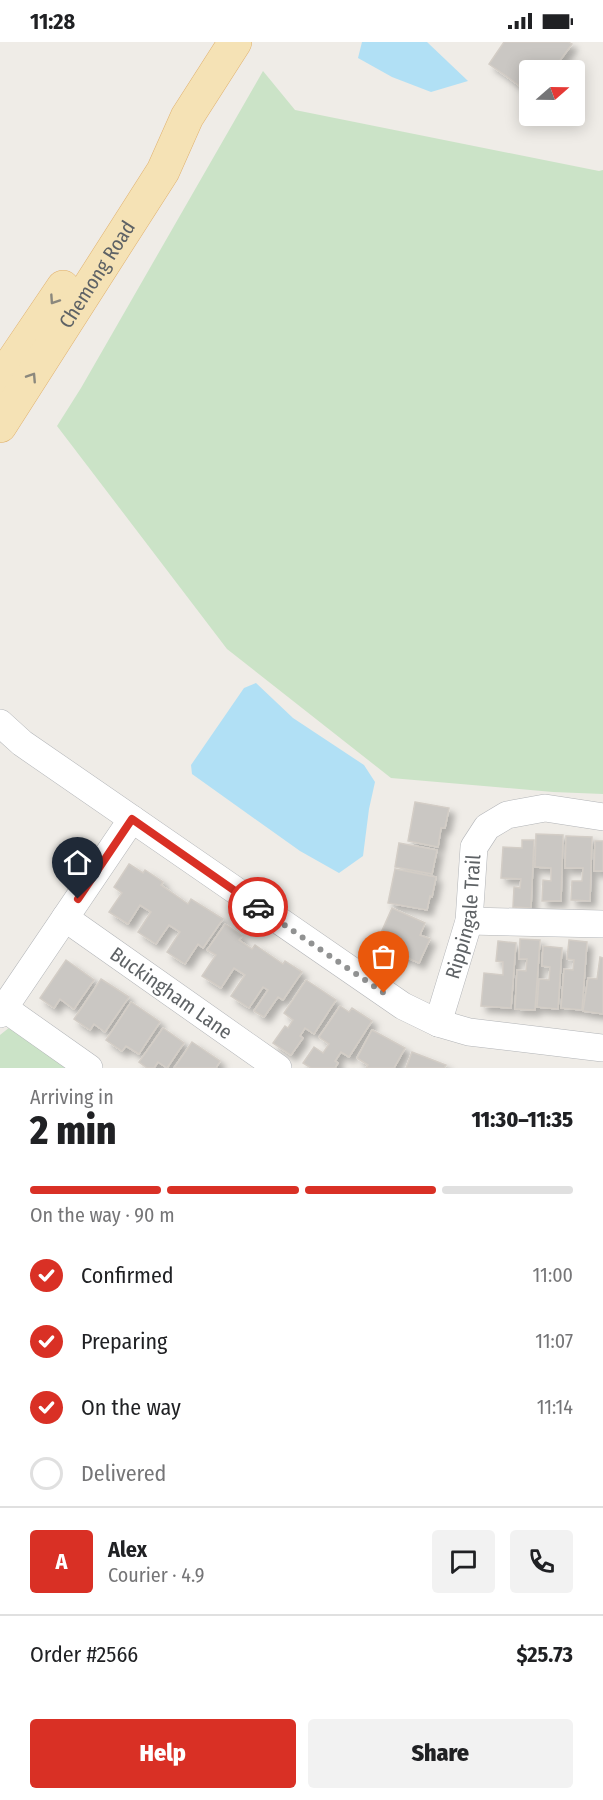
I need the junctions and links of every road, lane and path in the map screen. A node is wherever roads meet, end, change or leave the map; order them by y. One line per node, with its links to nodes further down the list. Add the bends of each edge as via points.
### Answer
1 (236, 42): 2 (main road, Chemong Road)
2 (187, 117): 3 (main road, Chemong Road, one-way to 3, via 168,131); 4 (main road, Chemong Road, one-way to 2, via 164,171)
3 (0, 380)
4 (0, 426)
5 (0, 723): 6 (street)
6 (11, 743): 8 (street)
7 (603, 817): 10 (street, Rippingale Trail, via 545,808 507,815 487,826 474,847)
8 (132, 819): 9 (street); 13 (street, via 403,1006)
9 (65, 918): 12 (street); 16 (street, Buckingham Lane)
10 (469, 921): 11 (street); 13 (street, Rippingale Trail)
11 (603, 924)
12 (2, 1011): 15 (street)
13 (438, 1023): 14 (street, via 469,1032)
14 (603, 1048)
15 (89, 1068)
16 (278, 1068)

